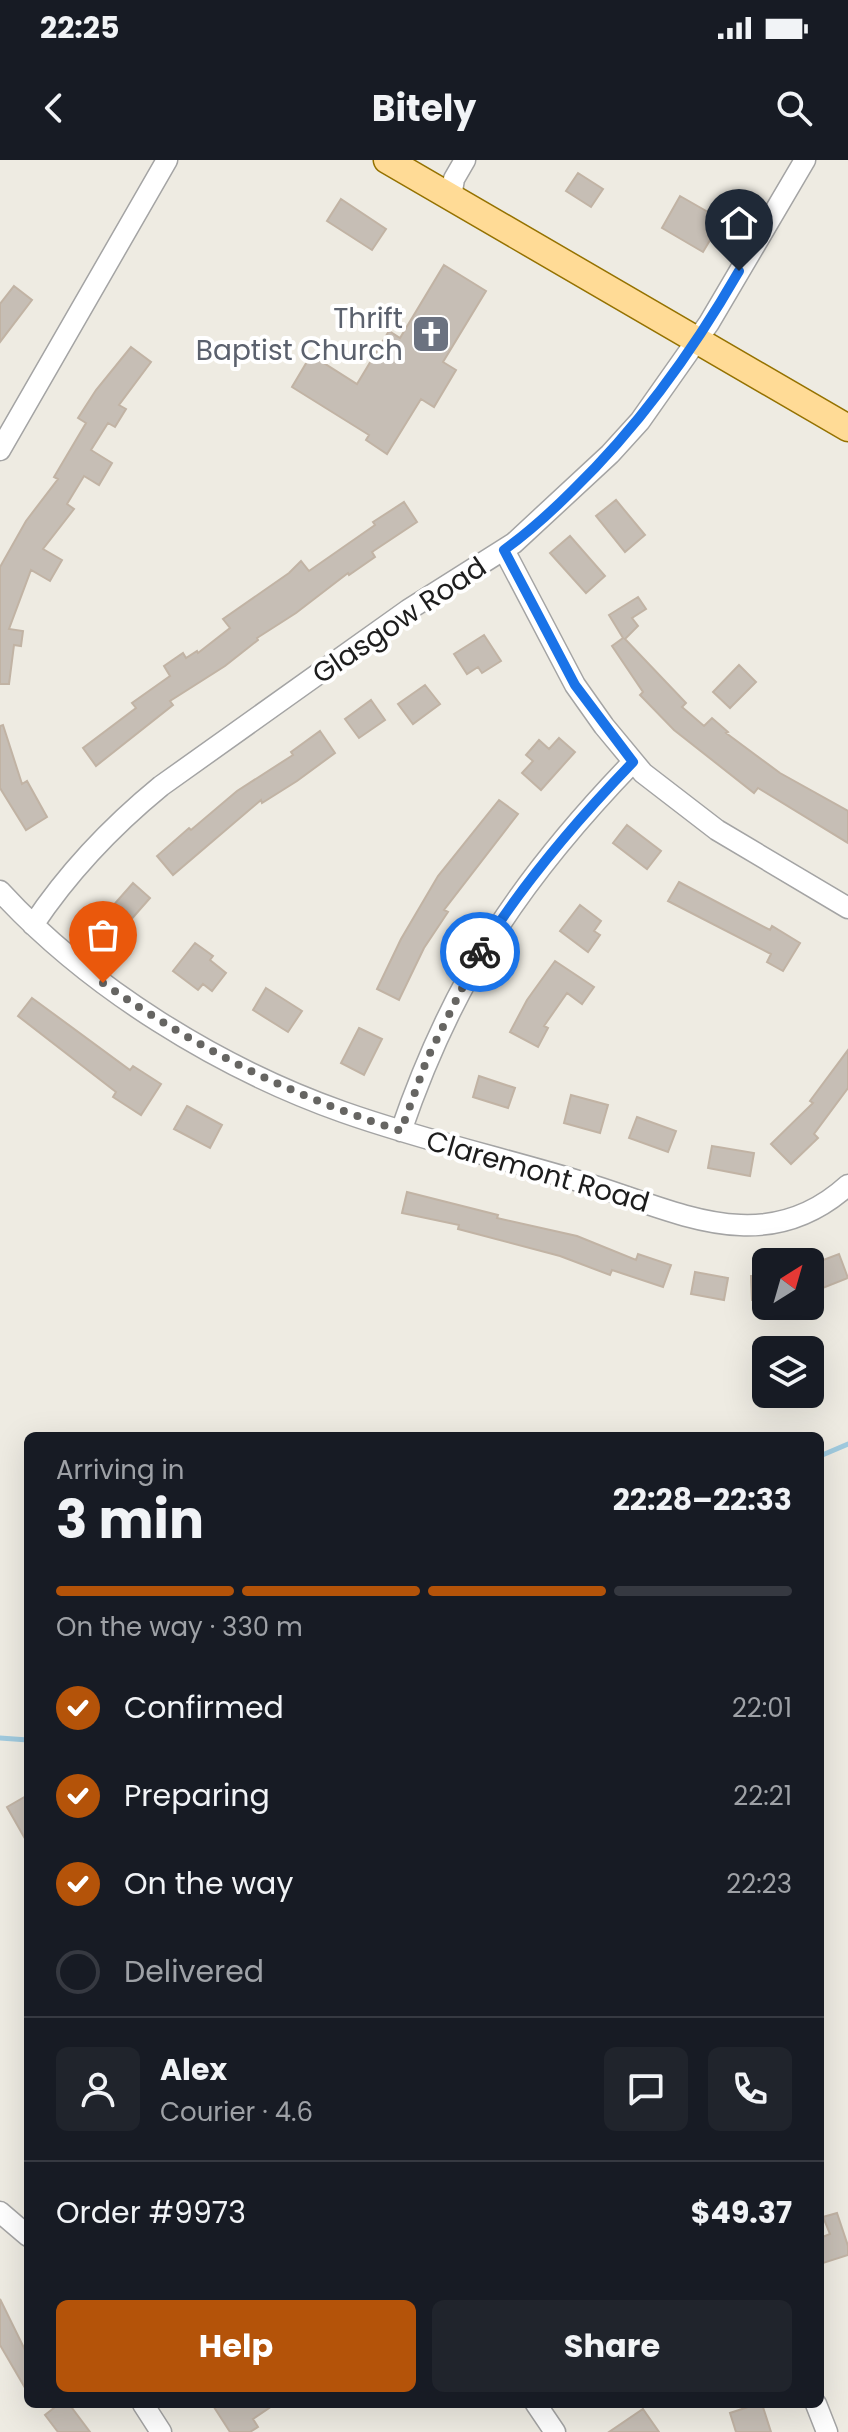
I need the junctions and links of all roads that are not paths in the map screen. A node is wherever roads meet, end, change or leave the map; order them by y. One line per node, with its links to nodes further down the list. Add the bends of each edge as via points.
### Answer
1 (167, 160): 8 (street)
2 (387, 160): 5 (main road)
3 (465, 160): 5 (street)
4 (805, 160): 6 (street, Glasgow Road)
5 (451, 197): 6 (main road)
6 (697, 341): 7 (main road); 9 (street, Glasgow Road, via 610,454)
7 (848, 428)
8 (0, 450)
9 (504, 550): 10 (street, via 575,685); 13 (street, Glasgow Road, via 408,610 161,786 89,851)
10 (633, 762): 12 (street, via 717,830); 14 (street, via 562,838 495,929 427,1059)
11 (0, 891): 13 (street, Claremont Road)
12 (848, 908)
13 (33, 925): 14 (street, Claremont Road, via 103,983 203,1048 306,1098)
14 (401, 1131): 15 (street, Claremont Road, via 729,1226 789,1220)
15 (848, 1185)
16 (0, 2212): 17 (street)
17 (24, 2233)
18 (146, 2408): 21 (street)
19 (539, 2408): 22 (street)
20 (818, 2408): 23 (street)
21 (161, 2432)
22 (555, 2432)
23 (827, 2432)

